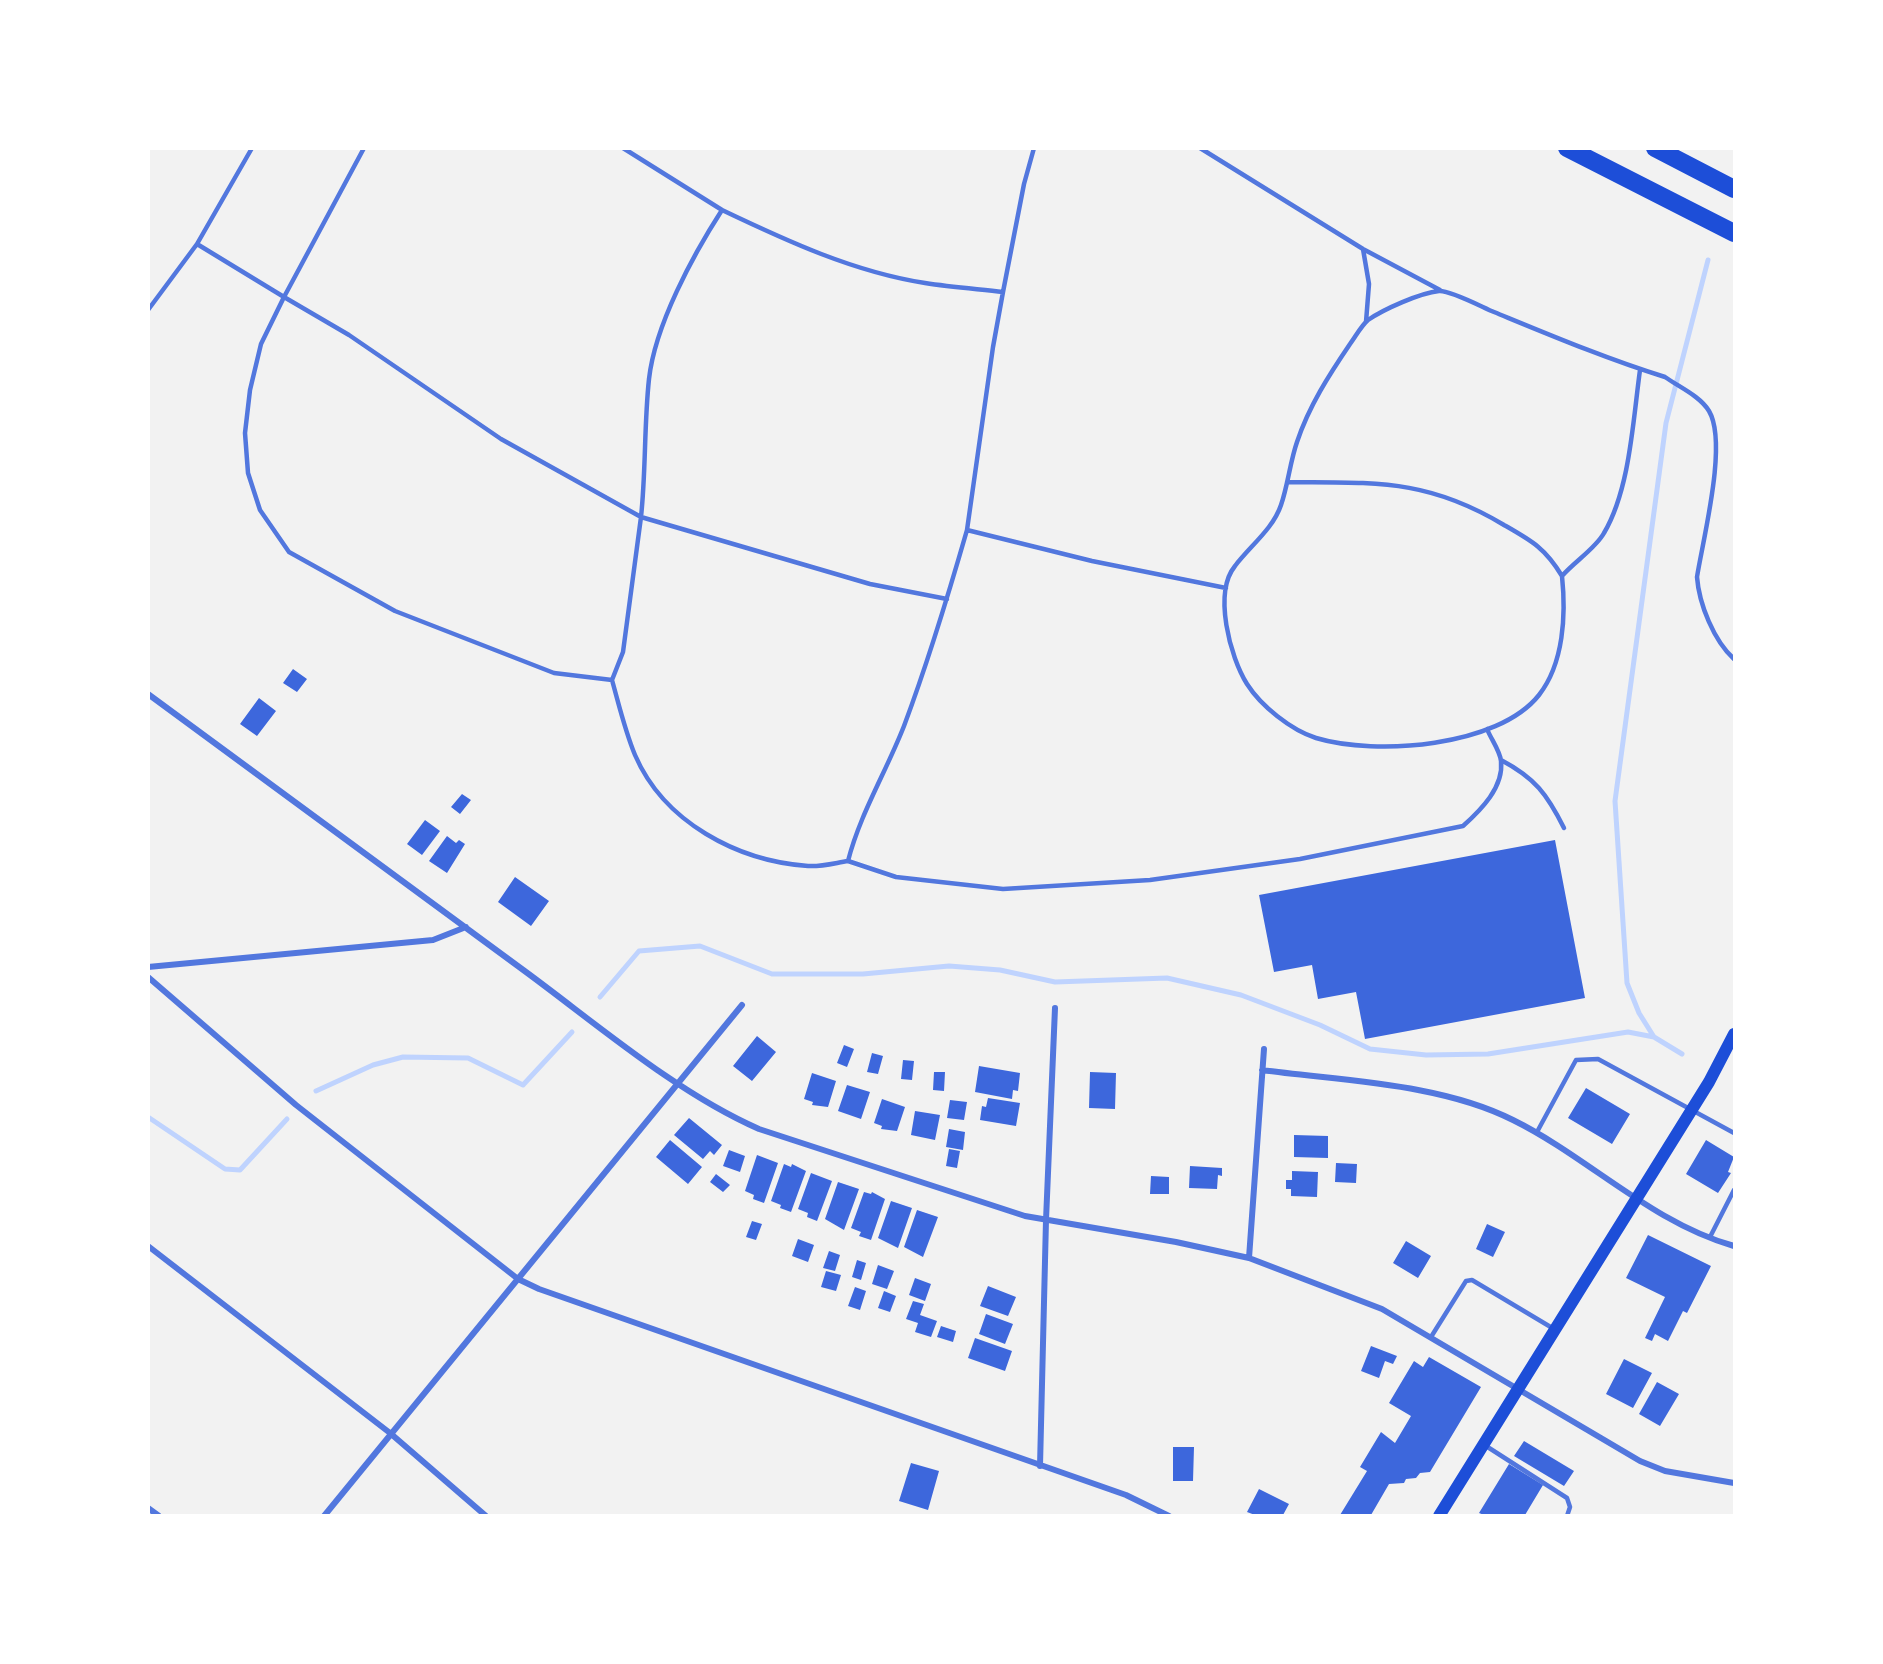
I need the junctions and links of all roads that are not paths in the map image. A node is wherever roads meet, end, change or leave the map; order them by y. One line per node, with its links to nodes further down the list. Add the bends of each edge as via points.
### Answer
1 (252, 148): 11 (lane)
2 (364, 148): 15 (lane)
3 (623, 148): 9 (lane)
4 (1034, 148): 14 (lane)
5 (1200, 148): 12 (lane)
6 (1567, 148): 10 (highway)
7 (1655, 148): 8 (highway)
8 (1734, 189)
9 (722, 210): 14 (lane, via 787,241 865,269 925,283); 20 (lane, via 702,241 666,318 649,377)
10 (1734, 233)
11 (197, 244): 15 (lane); 16 (lane)
12 (1363, 249): 13 (lane); 17 (lane, via 1369,284)
13 (1441, 291): 17 (lane, via 1401,304); 18 (lane)
14 (1003, 292): 21 (lane)
15 (285, 297): 20 (lane, via 349,335 501,440); 26 (lane, via 261,344 245,434 248,473 260,510 289,552 395,611 554,673)
16 (148, 310)
17 (1366, 322): 19 (lane, via 1325,381 1308,414)
18 (1640, 370): 22 (lane, via 1613,515 1604,535); 25 (lane, via 1665,377 1695,397 1708,410 1715,425 1718,448 1697,577 1718,639)
19 (1287, 482): 22 (lane, via 1407,485 1437,492 1528,539 1549,554); 23 (lane, via 1281,508 1232,568)
20 (641, 517): 24 (lane, via 870,584); 26 (lane, via 623,652)
21 (968, 530): 23 (lane, via 1092,561); 24 (lane)
22 (1562, 576): 28 (lane, via 1561,640 1551,672 1539,694 1515,717)
23 (1226, 588): 28 (lane, via 1228,634 1247,684 1287,722 1313,737 1341,744 1378,746 1453,739)
24 (947, 599): 31 (lane, via 903,727 855,836)
25 (1734, 659)
26 (612, 680): 31 (lane, via 636,756 663,800 682,818 719,842 760,857 810,867)
27 (148, 694): 32 (street)
28 (1487, 729): 29 (lane)
29 (1501, 760): 30 (lane, via 1521,771 1549,798); 31 (lane, via 1497,784 1481,810 1463,826 1300,859 1150,880 1003,889 896,878)
30 (1564, 828)
31 (849, 861)
32 (466, 927): 33 (street, via 433,940); 40 (street)
33 (148, 968)
34 (148, 978): 51 (street, via 296,1105)
35 (742, 1005): 40 (street)
36 (1055, 1008): 46 (street)
37 (1734, 1034): 41 (main road)
38 (1264, 1048): 39 (street)
39 (1262, 1070): 42 (street, via 1444,1096 1510,1118); 50 (street)
40 (678, 1083): 46 (street, via 759,1129); 51 (street)
41 (1692, 1109): 42 (lane, via 1589,1057 1576,1060); 43 (lane); 45 (main road)
42 (1537, 1132): 45 (street)
43 (1734, 1132)
44 (1734, 1190): 47 (lane)
45 (1636, 1197): 47 (street); 52 (main road)
46 (1046, 1220): 50 (street); 57 (street)
47 (1710, 1237): 49 (street)
48 (148, 1246): 55 (street)
49 (1734, 1246)
50 (1249, 1258): 53 (street, via 1382,1309)
51 (518, 1279): 55 (street); 57 (street)
52 (1554, 1329): 53 (lane, via 1472,1280 1466,1281); 54 (main road)
53 (1431, 1337): 54 (street)
54 (1518, 1388): 56 (main road); 58 (street, via 1640,1461 1694,1478)
55 (390, 1433): 61 (street); 62 (street)
56 (1484, 1444): 64 (main road); 65 (lane, via 1567,1498)
57 (1040, 1466): 63 (street, via 1126,1495)
58 (1734, 1483)
59 (148, 1508): 60 (street)
60 (159, 1515)
61 (324, 1515)
62 (486, 1515)
63 (1168, 1515)
64 (1439, 1515)
65 (1567, 1515)

